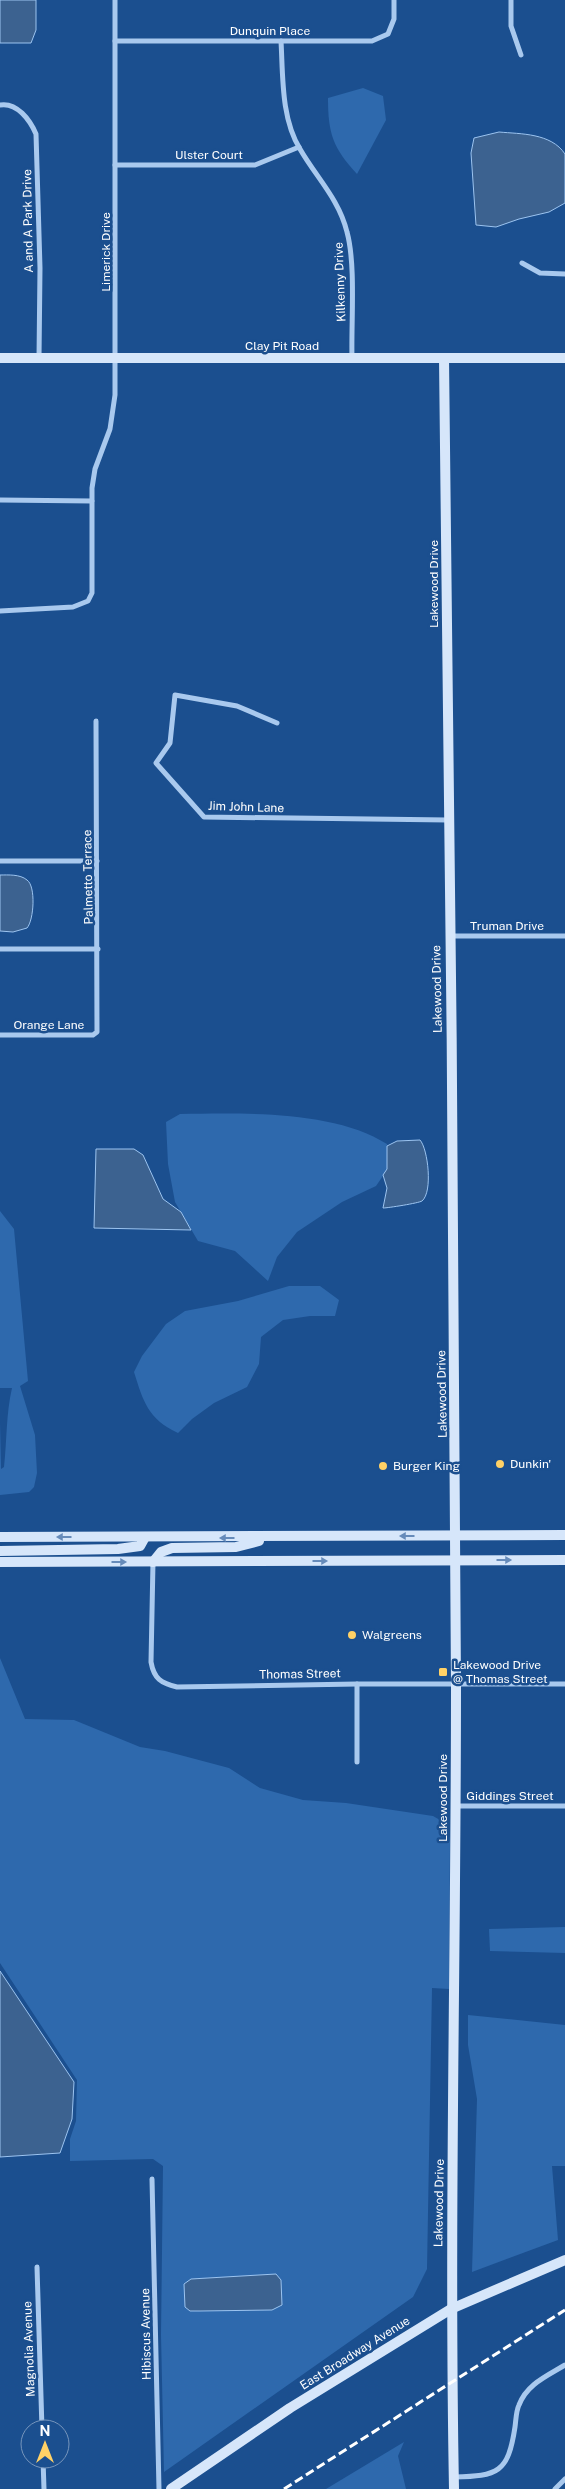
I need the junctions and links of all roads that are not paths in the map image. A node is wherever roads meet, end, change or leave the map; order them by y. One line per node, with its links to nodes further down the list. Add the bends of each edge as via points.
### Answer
1 (115, 0): 4 (street, Limerick Drive)
2 (394, 0): 5 (street, Dunquin Place, via 394,20 388,34 372,41)
3 (511, 0): 6 (street, via 511,26)
4 (115, 40): 5 (street, Dunquin Place); 9 (street, Limerick Drive)
5 (281, 41): 8 (street, Kilkenny Drive, via 284,102)
6 (520, 55)
7 (0, 105): 13 (street, A and A Park Drive, via 6,104 21,112 30,120 36,134)
8 (299, 147): 9 (street, Ulster Court, via 256,165); 14 (street, Kilkenny Drive, via 334,198 347,231 351,256)
9 (115, 165): 17 (street, Limerick Drive)
10 (522, 262): 11 (street, via 540,273)
11 (565, 274)
12 (0, 358): 13 (street, Clay Pit Road)
13 (39, 358): 17 (street, Clay Pit Road)
14 (352, 358): 15 (street, Clay Pit Road); 17 (street, Clay Pit Road)
15 (444, 358): 16 (street, Clay Pit Road); 23 (street, Lakewood Drive)
16 (565, 358)
17 (116, 359): 19 (street, Limerick Drive, via 110,429 95,469)
18 (0, 500): 19 (street)
19 (92, 501): 20 (street, Limerick Drive, via 93,580 88,601 72,607)
20 (0, 611)
21 (96, 721): 25 (street, Palmetto Terrace)
22 (277, 723): 23 (street, Jim John Lane, via 237,706 175,695 170,744 156,763 204,817)
23 (448, 820): 26 (street, Lakewood Drive)
24 (0, 861): 25 (street)
25 (97, 861): 29 (street, Palmetto Terrace)
26 (449, 936): 27 (street, Truman Drive); 33 (street, Lakewood Drive)
27 (565, 936)
28 (0, 949): 29 (street)
29 (98, 949): 30 (street, Palmetto Terrace)
30 (97, 1032): 31 (street, Orange Lane, via 93,1035)
31 (0, 1035)
32 (565, 1535): 33 (street)
33 (455, 1536): 36 (street, one-way to 36); 39 (street, Lakewood Drive)
34 (0, 1537): 35 (street, one-way to 34)
35 (145, 1537): 36 (street, one-way to 35); 37 (street, via 140,1546 118,1549)
36 (272, 1538): 41 (street, via 236,1547 172,1548 161,1552)
37 (0, 1551)
38 (565, 1560): 39 (street, one-way to 38)
39 (455, 1561): 41 (street, one-way to 39); 43 (street, Lakewood Drive)
40 (0, 1562): 41 (street, one-way to 41)
41 (153, 1562): 42 (street, Thomas Street, via 151,1662 158,1680 177,1686)
42 (357, 1684): 43 (street, Thomas Street); 45 (street)
43 (456, 1684): 44 (street, Thomas Street); 46 (street, Lakewood Drive)
44 (565, 1684)
45 (357, 1762)
46 (456, 1806): 47 (street, Giddings Street); 51 (street, Lakewood Drive)
47 (565, 1806)
48 (152, 2179): 58 (street, Hibiscus Avenue)
49 (565, 2260): 51 (street, East Broadway Avenue)
50 (37, 2267): 53 (street, Magnolia Avenue)
51 (451, 2309): 55 (street, Lakewood Drive); 59 (street, East Broadway Avenue, via 290,2408)
52 (565, 2365): 55 (street, via 531,2386 519,2405 511,2453 501,2468 484,2476)
53 (42, 2419)
54 (43, 2469): 57 (street)
55 (453, 2477): 60 (street, Lakewood Drive)
56 (565, 2478): 61 (street)
57 (44, 2489)
58 (159, 2489)
59 (171, 2489)
60 (454, 2489)
61 (555, 2489)

